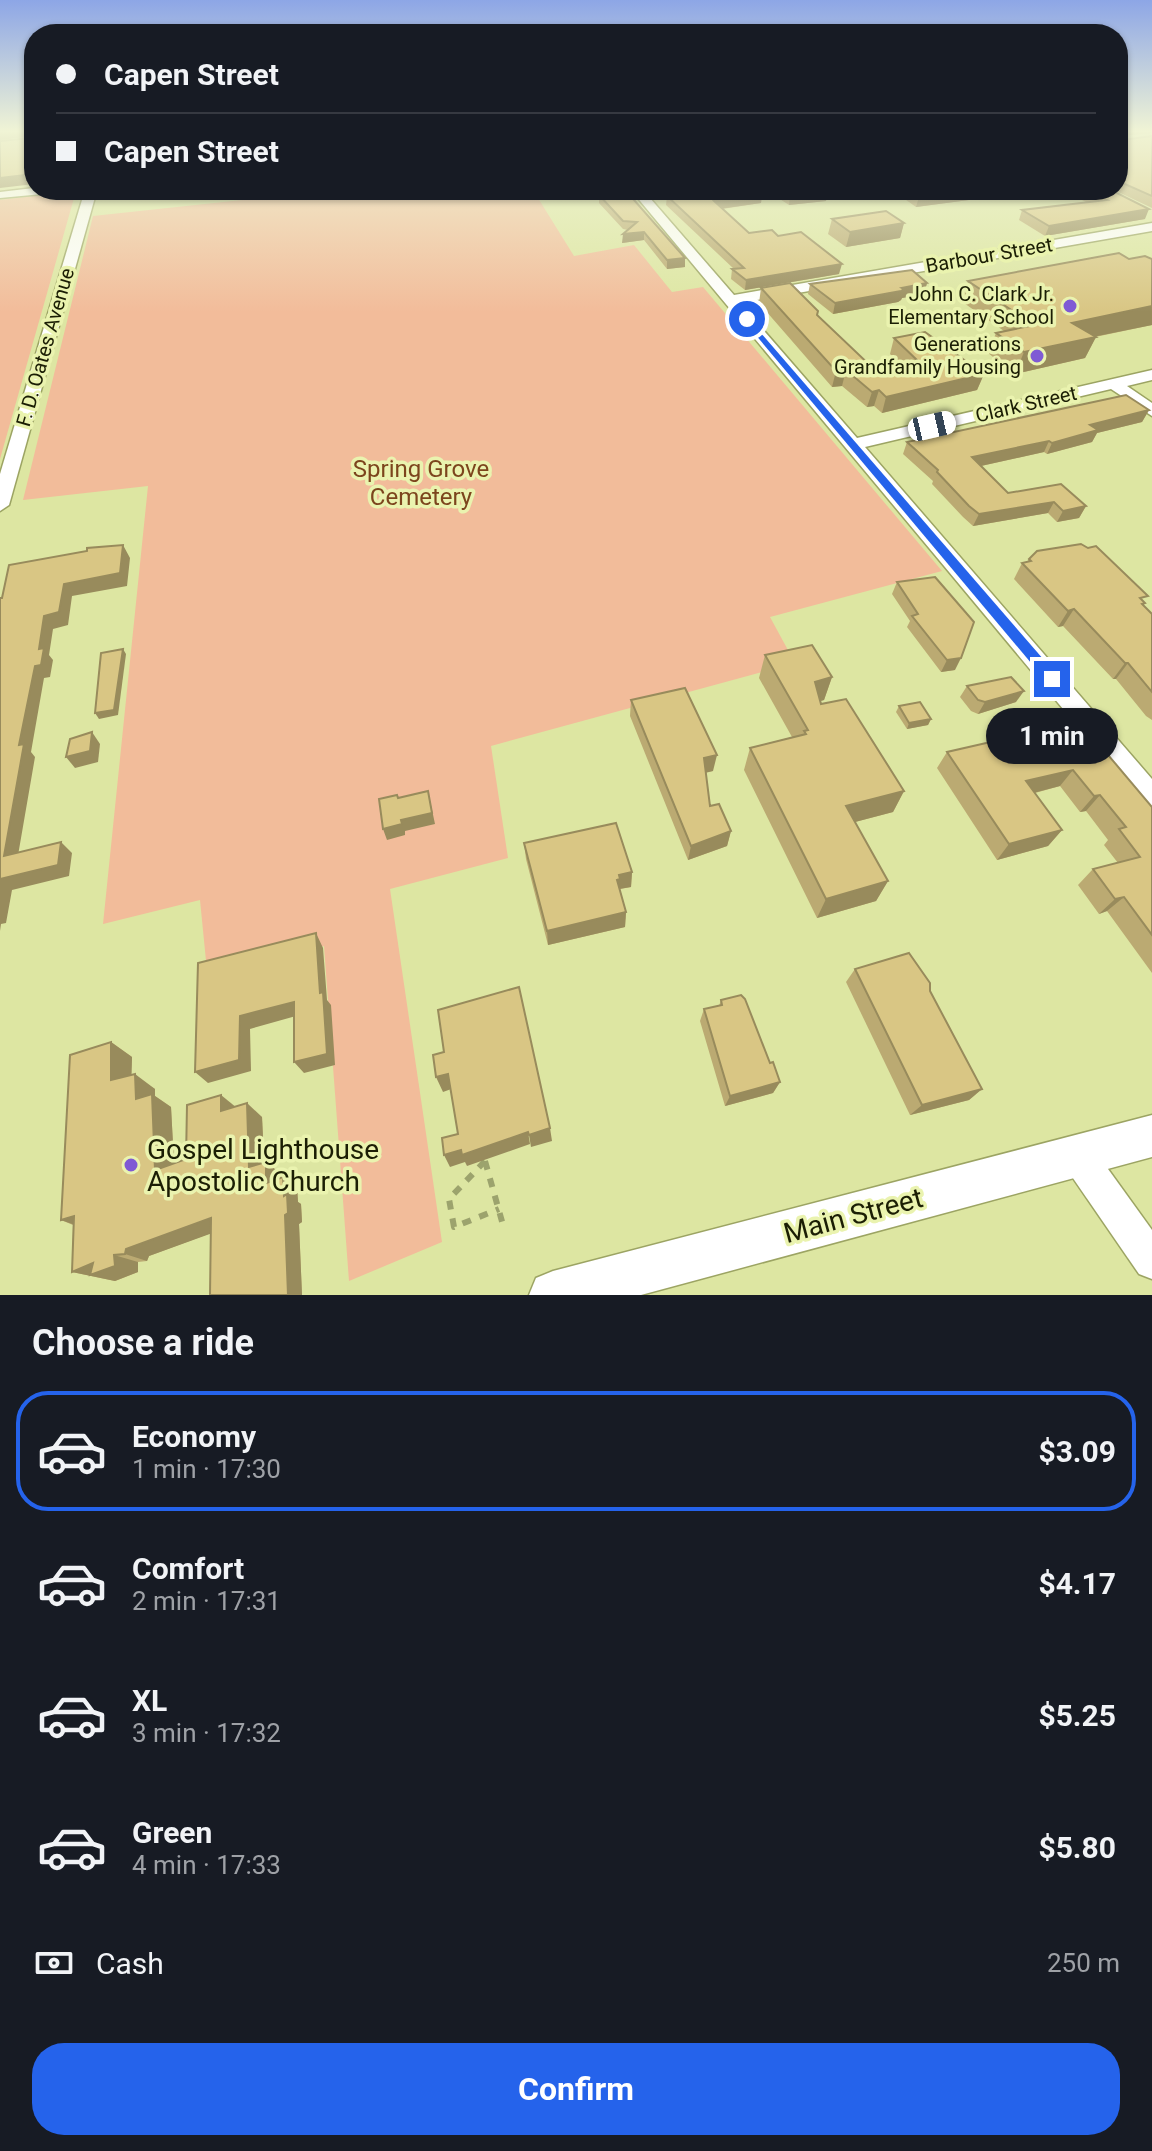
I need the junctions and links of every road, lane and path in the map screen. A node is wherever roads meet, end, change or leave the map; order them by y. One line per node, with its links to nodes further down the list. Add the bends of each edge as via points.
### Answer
1 (24, 193): 2 (street)
2 (0, 195)
3 (88, 200): 11 (street, F. D. Oates Avenue)
4 (649, 200): 6 (street)
5 (1152, 227): 6 (street, Barbour Street)
6 (731, 300): 10 (street)
7 (1152, 375): 8 (street, Clark Street)
8 (1114, 384): 9 (street); 10 (street, Clark Street)
9 (1152, 411)
10 (854, 444): 12 (street)
11 (0, 505)
12 (1152, 797)
13 (1152, 1136): 14 (main road, Main Street)
14 (1078, 1156): 17 (street); 18 (main road, Main Street)
15 (499, 1209): 15 (path, via 454,1227 449,1199 485,1161); 16 (path)
16 (503, 1225)
17 (1152, 1261)
18 (553, 1295)

